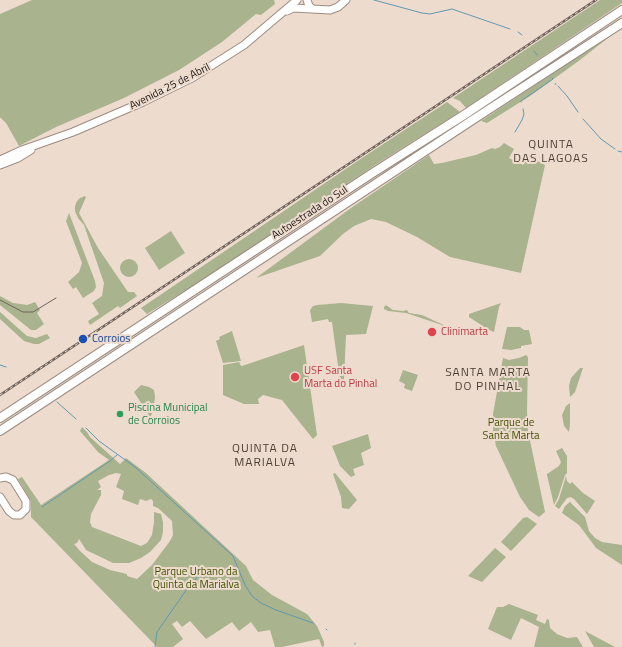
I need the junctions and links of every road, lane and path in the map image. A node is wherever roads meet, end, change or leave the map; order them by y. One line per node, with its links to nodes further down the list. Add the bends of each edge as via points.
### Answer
1 (298, 0): 6 (main road, Avenida 25 de Abril)
2 (307, 0): 4 (main road)
3 (346, 0): 4 (main road, via 338,8)
4 (313, 9): 6 (main road, via 293,8)
5 (622, 10): 11 (highway, Autoestrada do Sul)
6 (285, 11): 8 (main road, Avenida 25 de Abril, via 244,45 192,78 143,102)
7 (622, 23): 12 (highway, Autoestrada do Sul)
8 (44, 142): 9 (main road, Avenida 25 de Abril); 10 (main road, Avenida 25 de Abril, via 18,158)
9 (0, 160)
10 (0, 165)
11 (0, 418)
12 (0, 431)
13 (0, 478): 14 (main road, via 13,480 26,501 26,509 20,515 14,515)
14 (0, 497)

